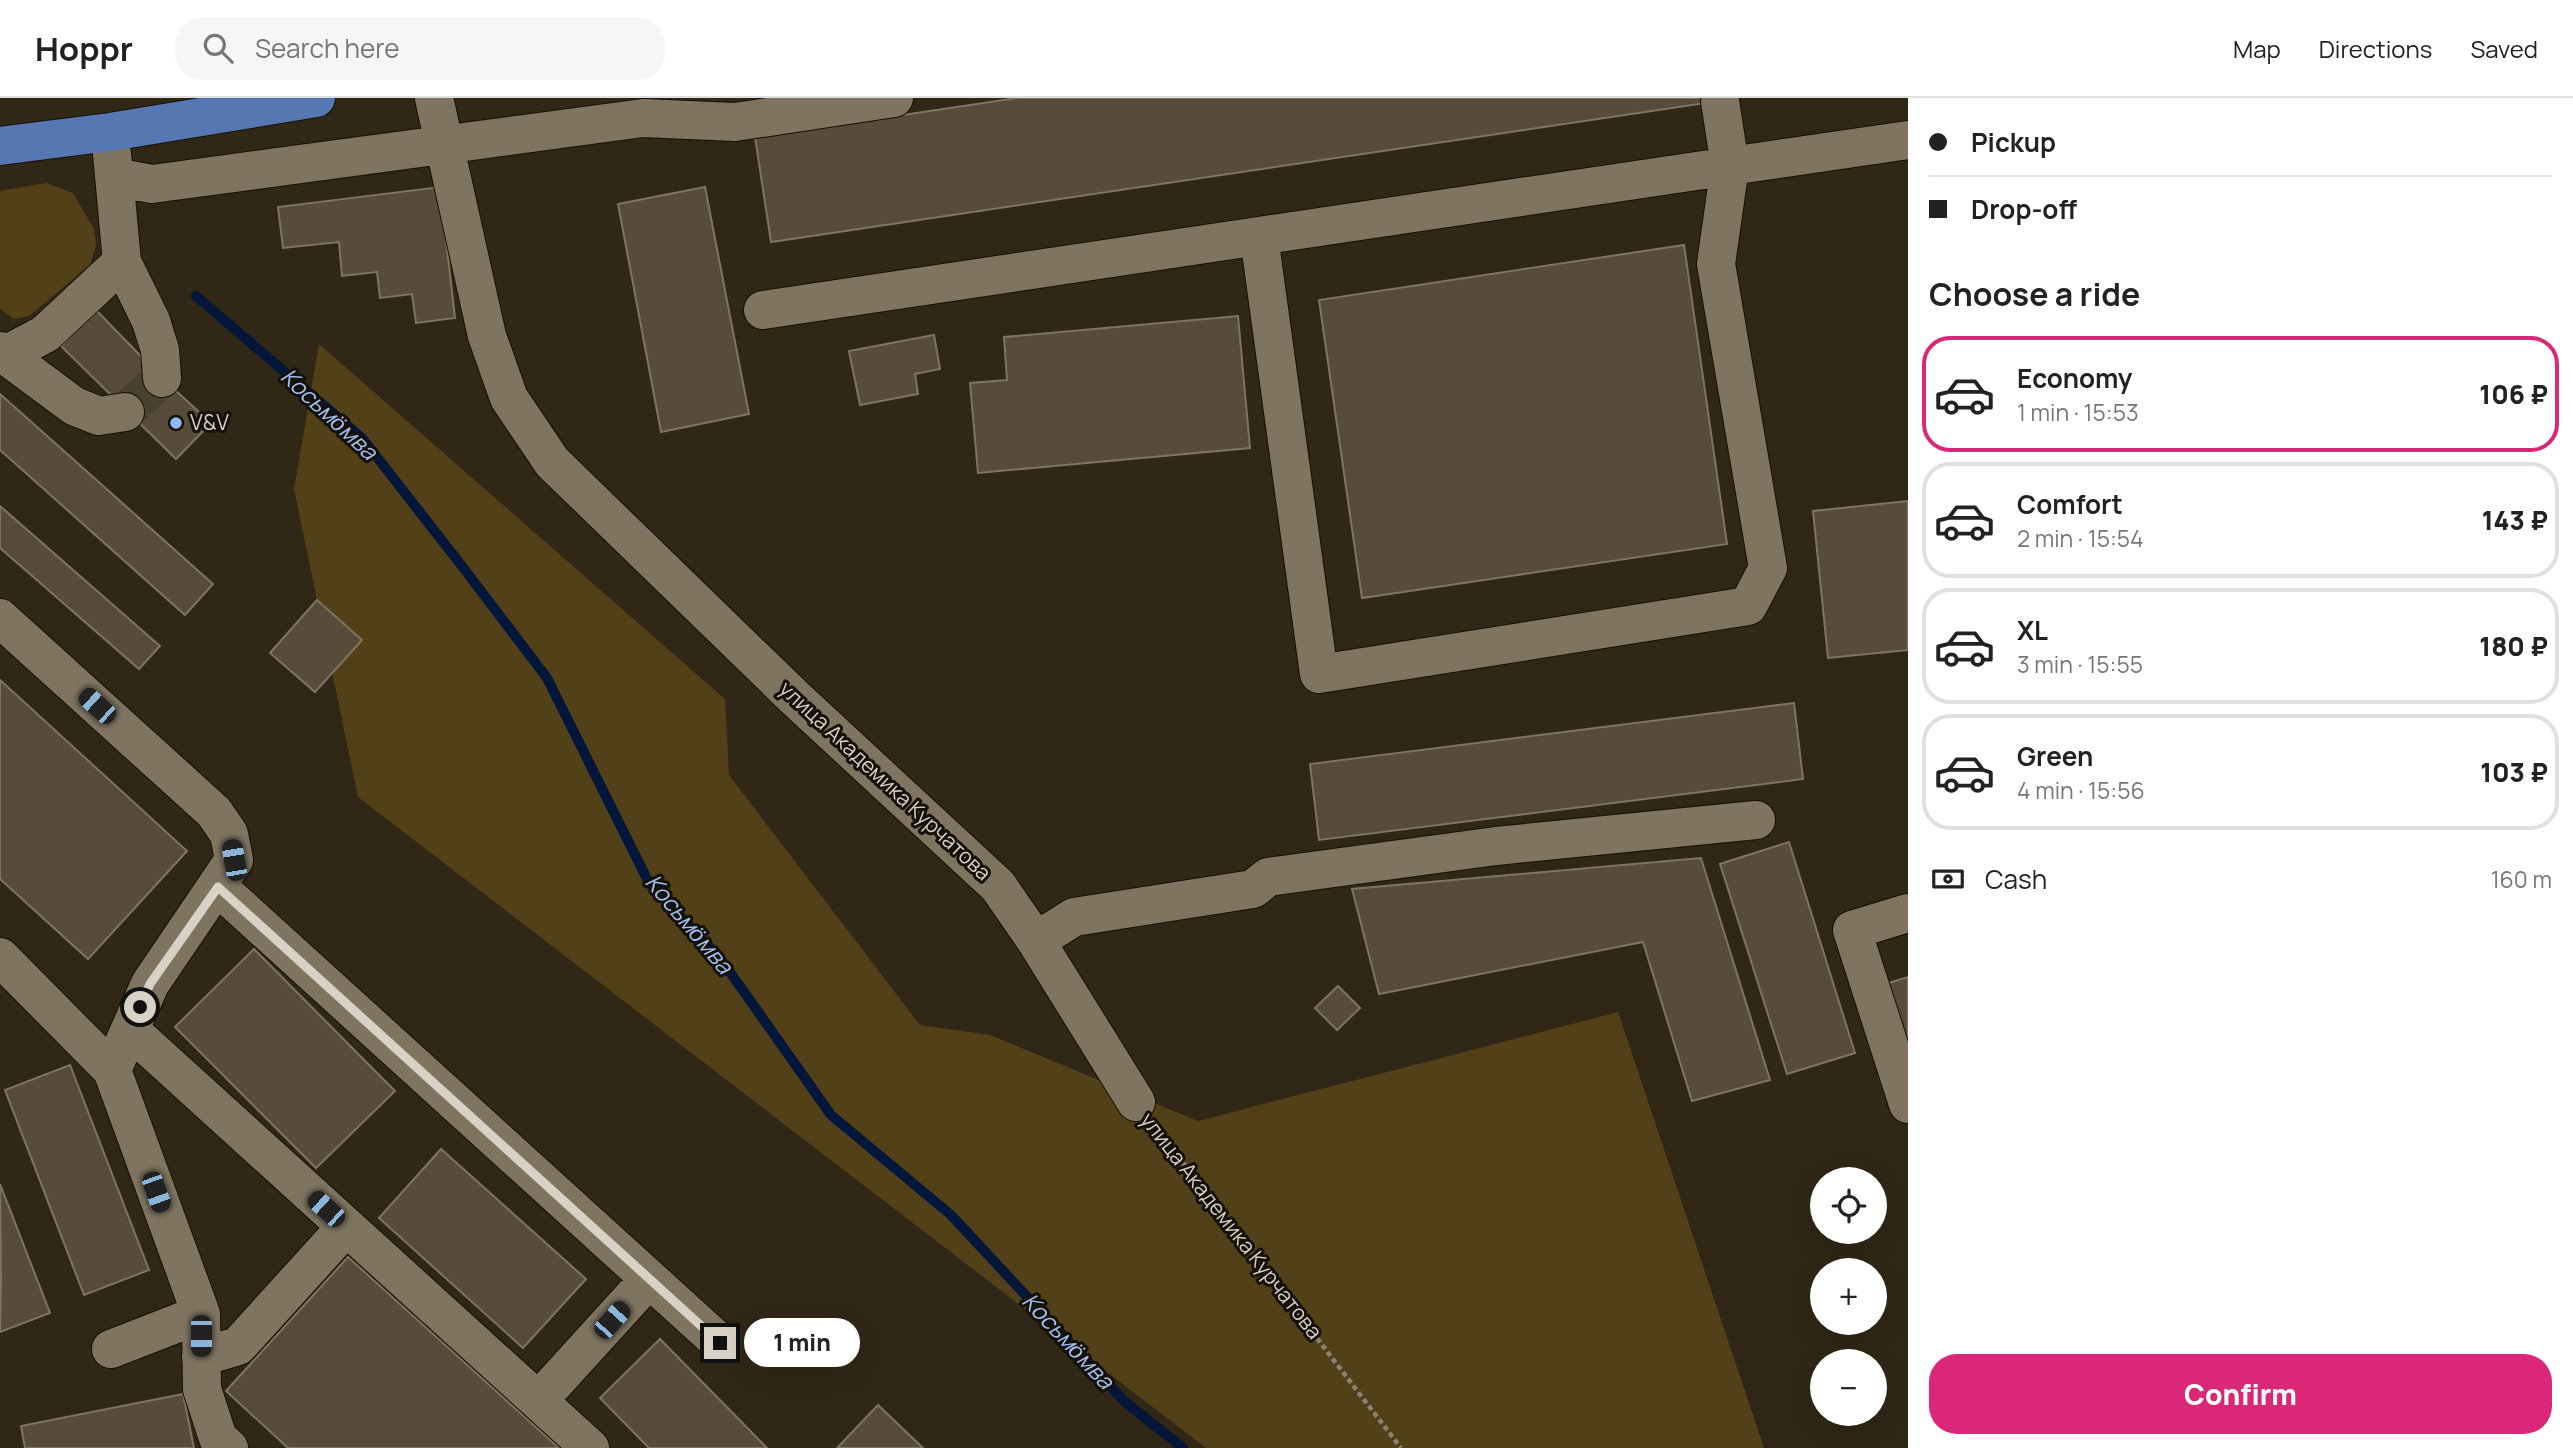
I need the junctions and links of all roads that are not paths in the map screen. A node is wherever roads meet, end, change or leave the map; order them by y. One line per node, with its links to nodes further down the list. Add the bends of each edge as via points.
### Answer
1 (316, 98): 5 (main road)
2 (434, 98): 7 (lane, улица Академика Курчатова)
3 (894, 98): 7 (lane, via 735,122 643,118)
4 (1720, 101): 9 (lane)
5 (110, 132): 8 (main road); 10 (lane)
6 (1908, 140): 9 (lane)
7 (444, 145): 10 (lane, via 152,184); 21 (lane, улица Академика Курчатова, via 487,336 509,398 552,462 794,697 998,886)
8 (0, 146)
9 (1730, 166): 11 (lane); 11 (lane, via 1716,264 1768,568 1748,606 1319,674)
10 (114, 177): 12 (lane)
11 (1259, 236): 13 (lane)
12 (122, 262): 14 (lane, via 46,334); 15 (lane, via 151,321)
13 (763, 310)
14 (2, 353): 16 (lane, via 74,406 99,416)
15 (162, 377)
16 (125, 412)
17 (0, 618): 19 (lane, via 214,812 229,834 234,860)
18 (1756, 820): 21 (lane, via 1496,846 1268,877 1253,889 1074,917)
19 (218, 887): 23 (lane, via 150,984); 28 (lane)
20 (1908, 913): 26 (lane, via 1852,930)
21 (1036, 941): 25 (lane, улица Академика Курчатова)
22 (0, 957): 24 (lane)
23 (130, 1030): 24 (lane); 27 (lane)
24 (112, 1070): 29 (lane)
25 (1136, 1102)
26 (1908, 1104)
27 (346, 1227): 32 (lane, via 238,1346); 33 (lane)
28 (649, 1279): 30 (lane); 33 (lane)
29 (201, 1314): 31 (lane); 32 (lane)
30 (720, 1343)
31 (111, 1349)
32 (201, 1357): 34 (lane, via 202,1389 218,1438)
33 (538, 1401): 35 (lane)
34 (229, 1448)
35 (590, 1448)

